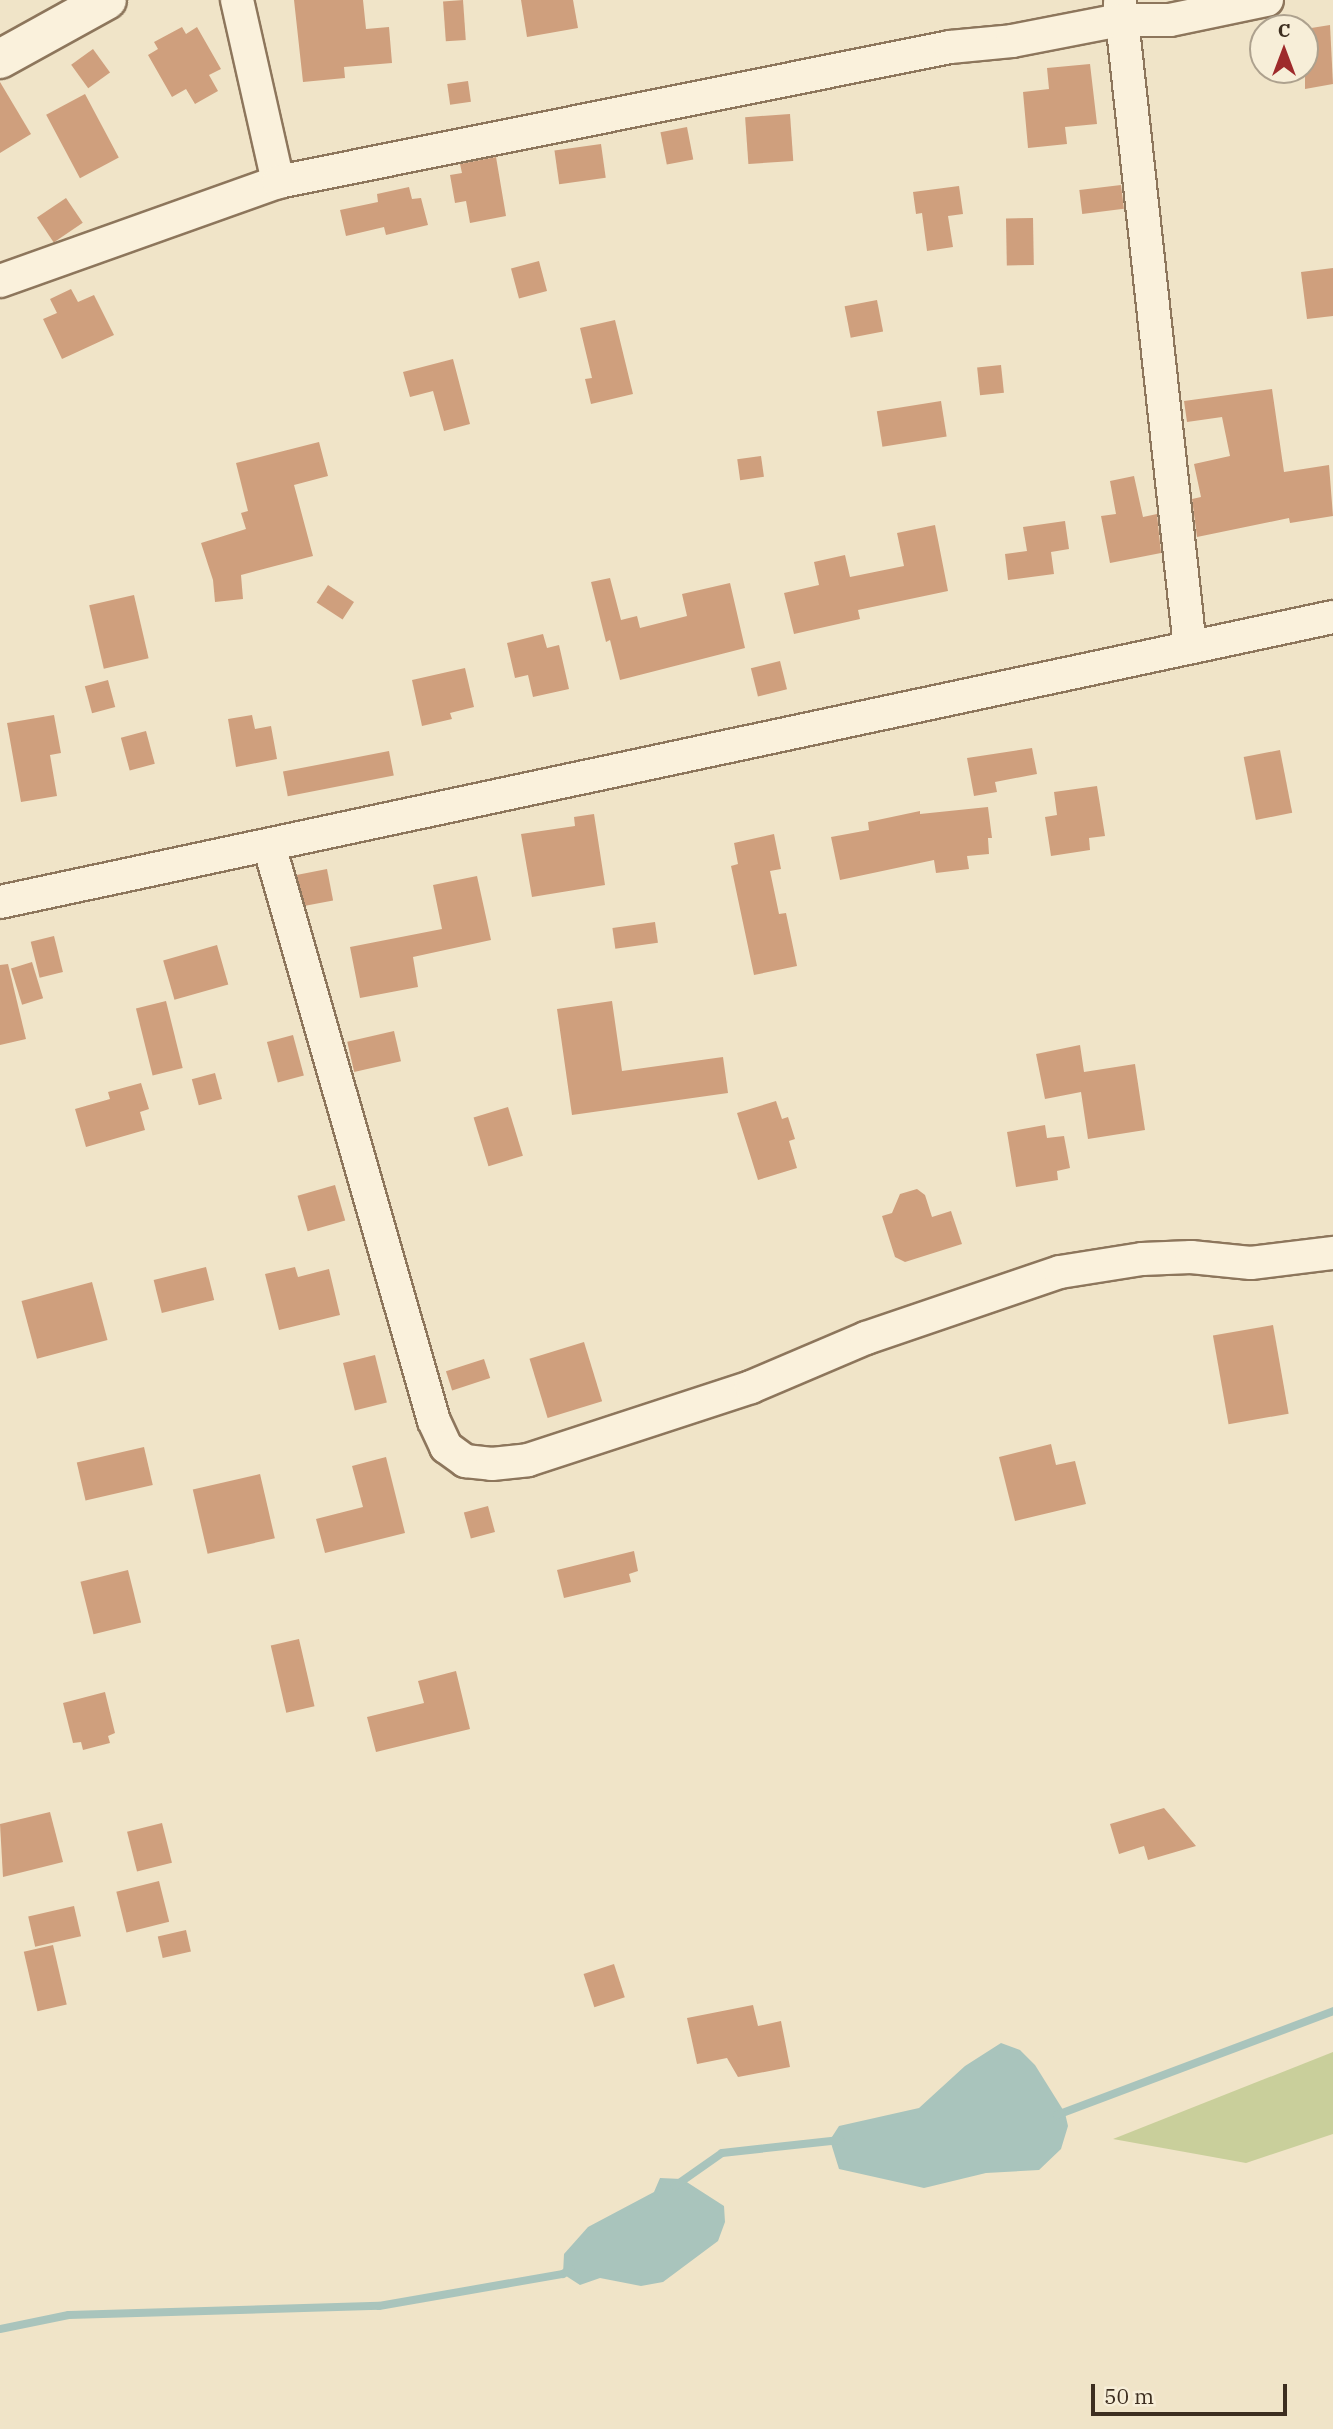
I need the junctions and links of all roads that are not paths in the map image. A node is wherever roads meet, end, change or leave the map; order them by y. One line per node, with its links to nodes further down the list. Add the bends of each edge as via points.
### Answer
1 (107, 0): 5 (street)
2 (236, 0): 6 (street)
3 (1267, 0): 4 (street, via 1170,20)
4 (1120, 10): 6 (street, via 1012,41 936,49); 9 (street)
5 (0, 59)
6 (278, 182): 7 (street)
7 (0, 281)
8 (1333, 617): 9 (street)
9 (1190, 647): 10 (street)
10 (269, 845): 11 (street); 12 (street, via 434,1421 446,1447 465,1461 528,1460 751,1387 866,1338 1060,1272 1142,1259 1191,1257 1251,1263)
11 (0, 902)
12 (1333, 1253)

